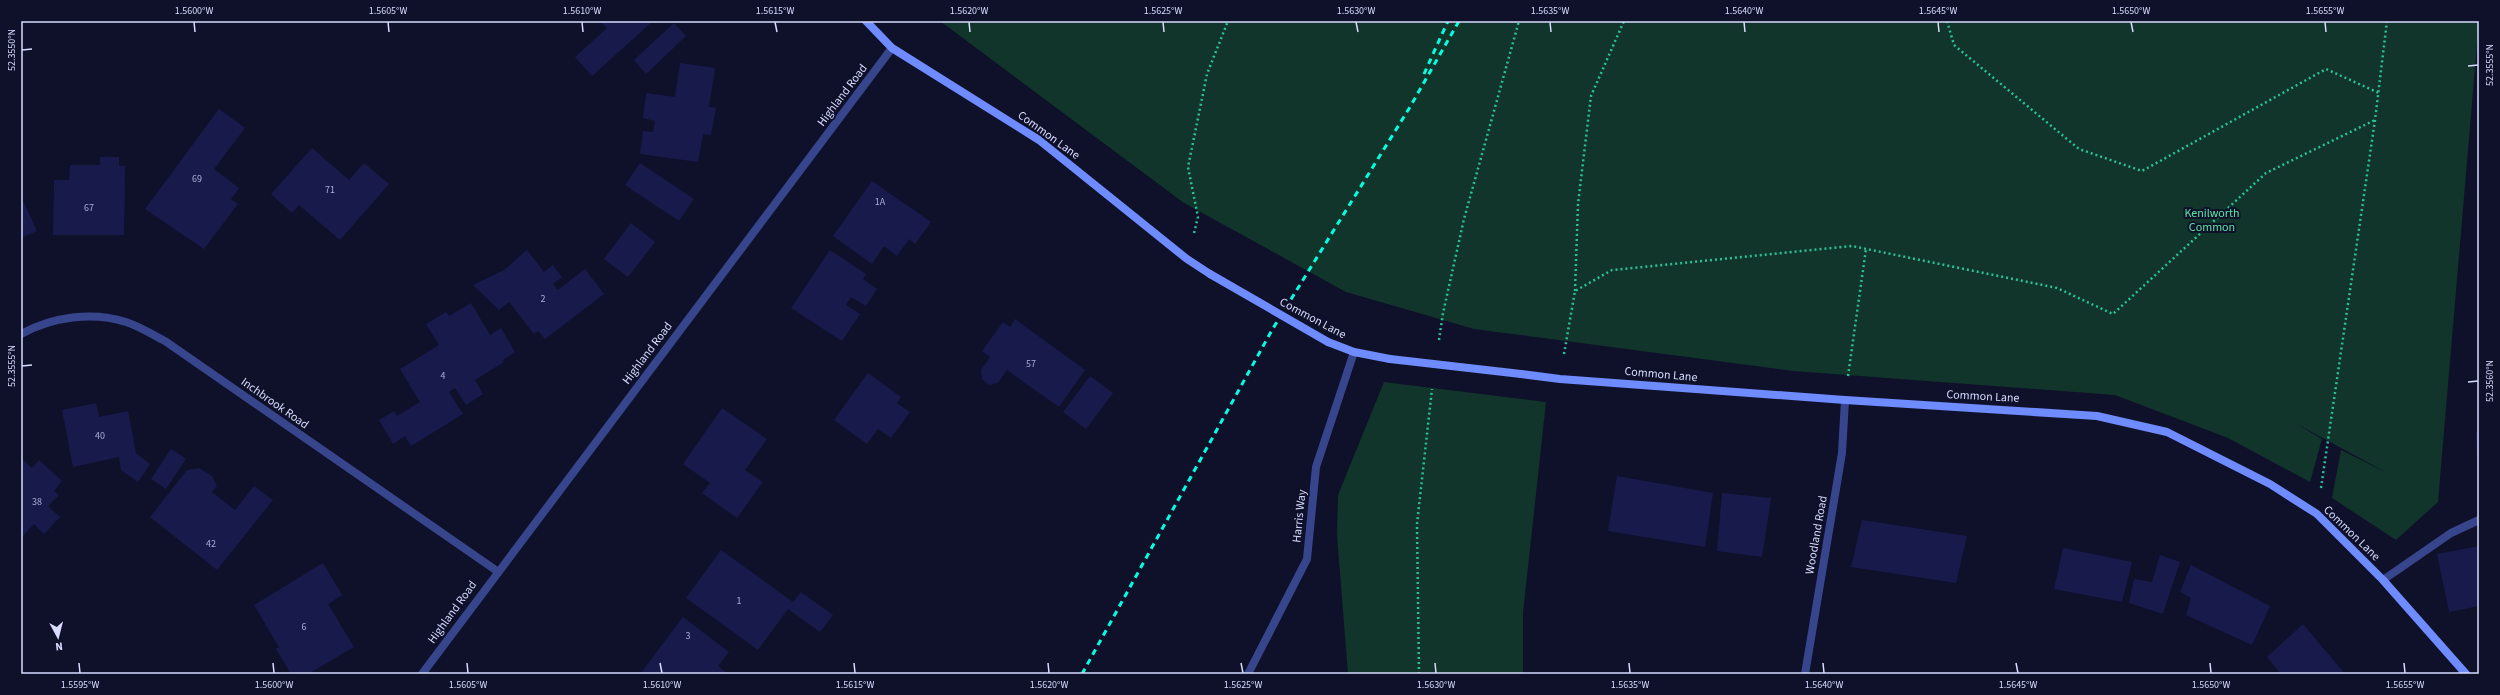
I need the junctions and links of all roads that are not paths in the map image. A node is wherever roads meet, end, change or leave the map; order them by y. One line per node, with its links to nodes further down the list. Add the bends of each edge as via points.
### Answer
1 (866, 21): 2 (street, Common Lane)
2 (892, 48): 4 (street, Common Lane, bridge, via 1039,140 1187,259 1328,342); 7 (street, Highland Road)
3 (21, 334): 7 (street, Inchbrook Road, via 32,328 84,315 133,325 165,341)
4 (1354, 352): 5 (street, Common Lane, bridge, via 1390,359 1560,379); 10 (street, Harris Way, via 1316,467 1307,559)
5 (1845, 400): 8 (street, Common Lane, via 2097,416 2167,432 2270,484 2317,514); 11 (street, Woodland Road, via 1842,453)
6 (2479, 520): 8 (street, via 2451,533)
7 (497, 571): 9 (street, Highland Road)
8 (2383, 580): 12 (street, Common Lane)
9 (422, 674)
10 (1248, 674)
11 (1805, 674)
12 (2466, 674)

